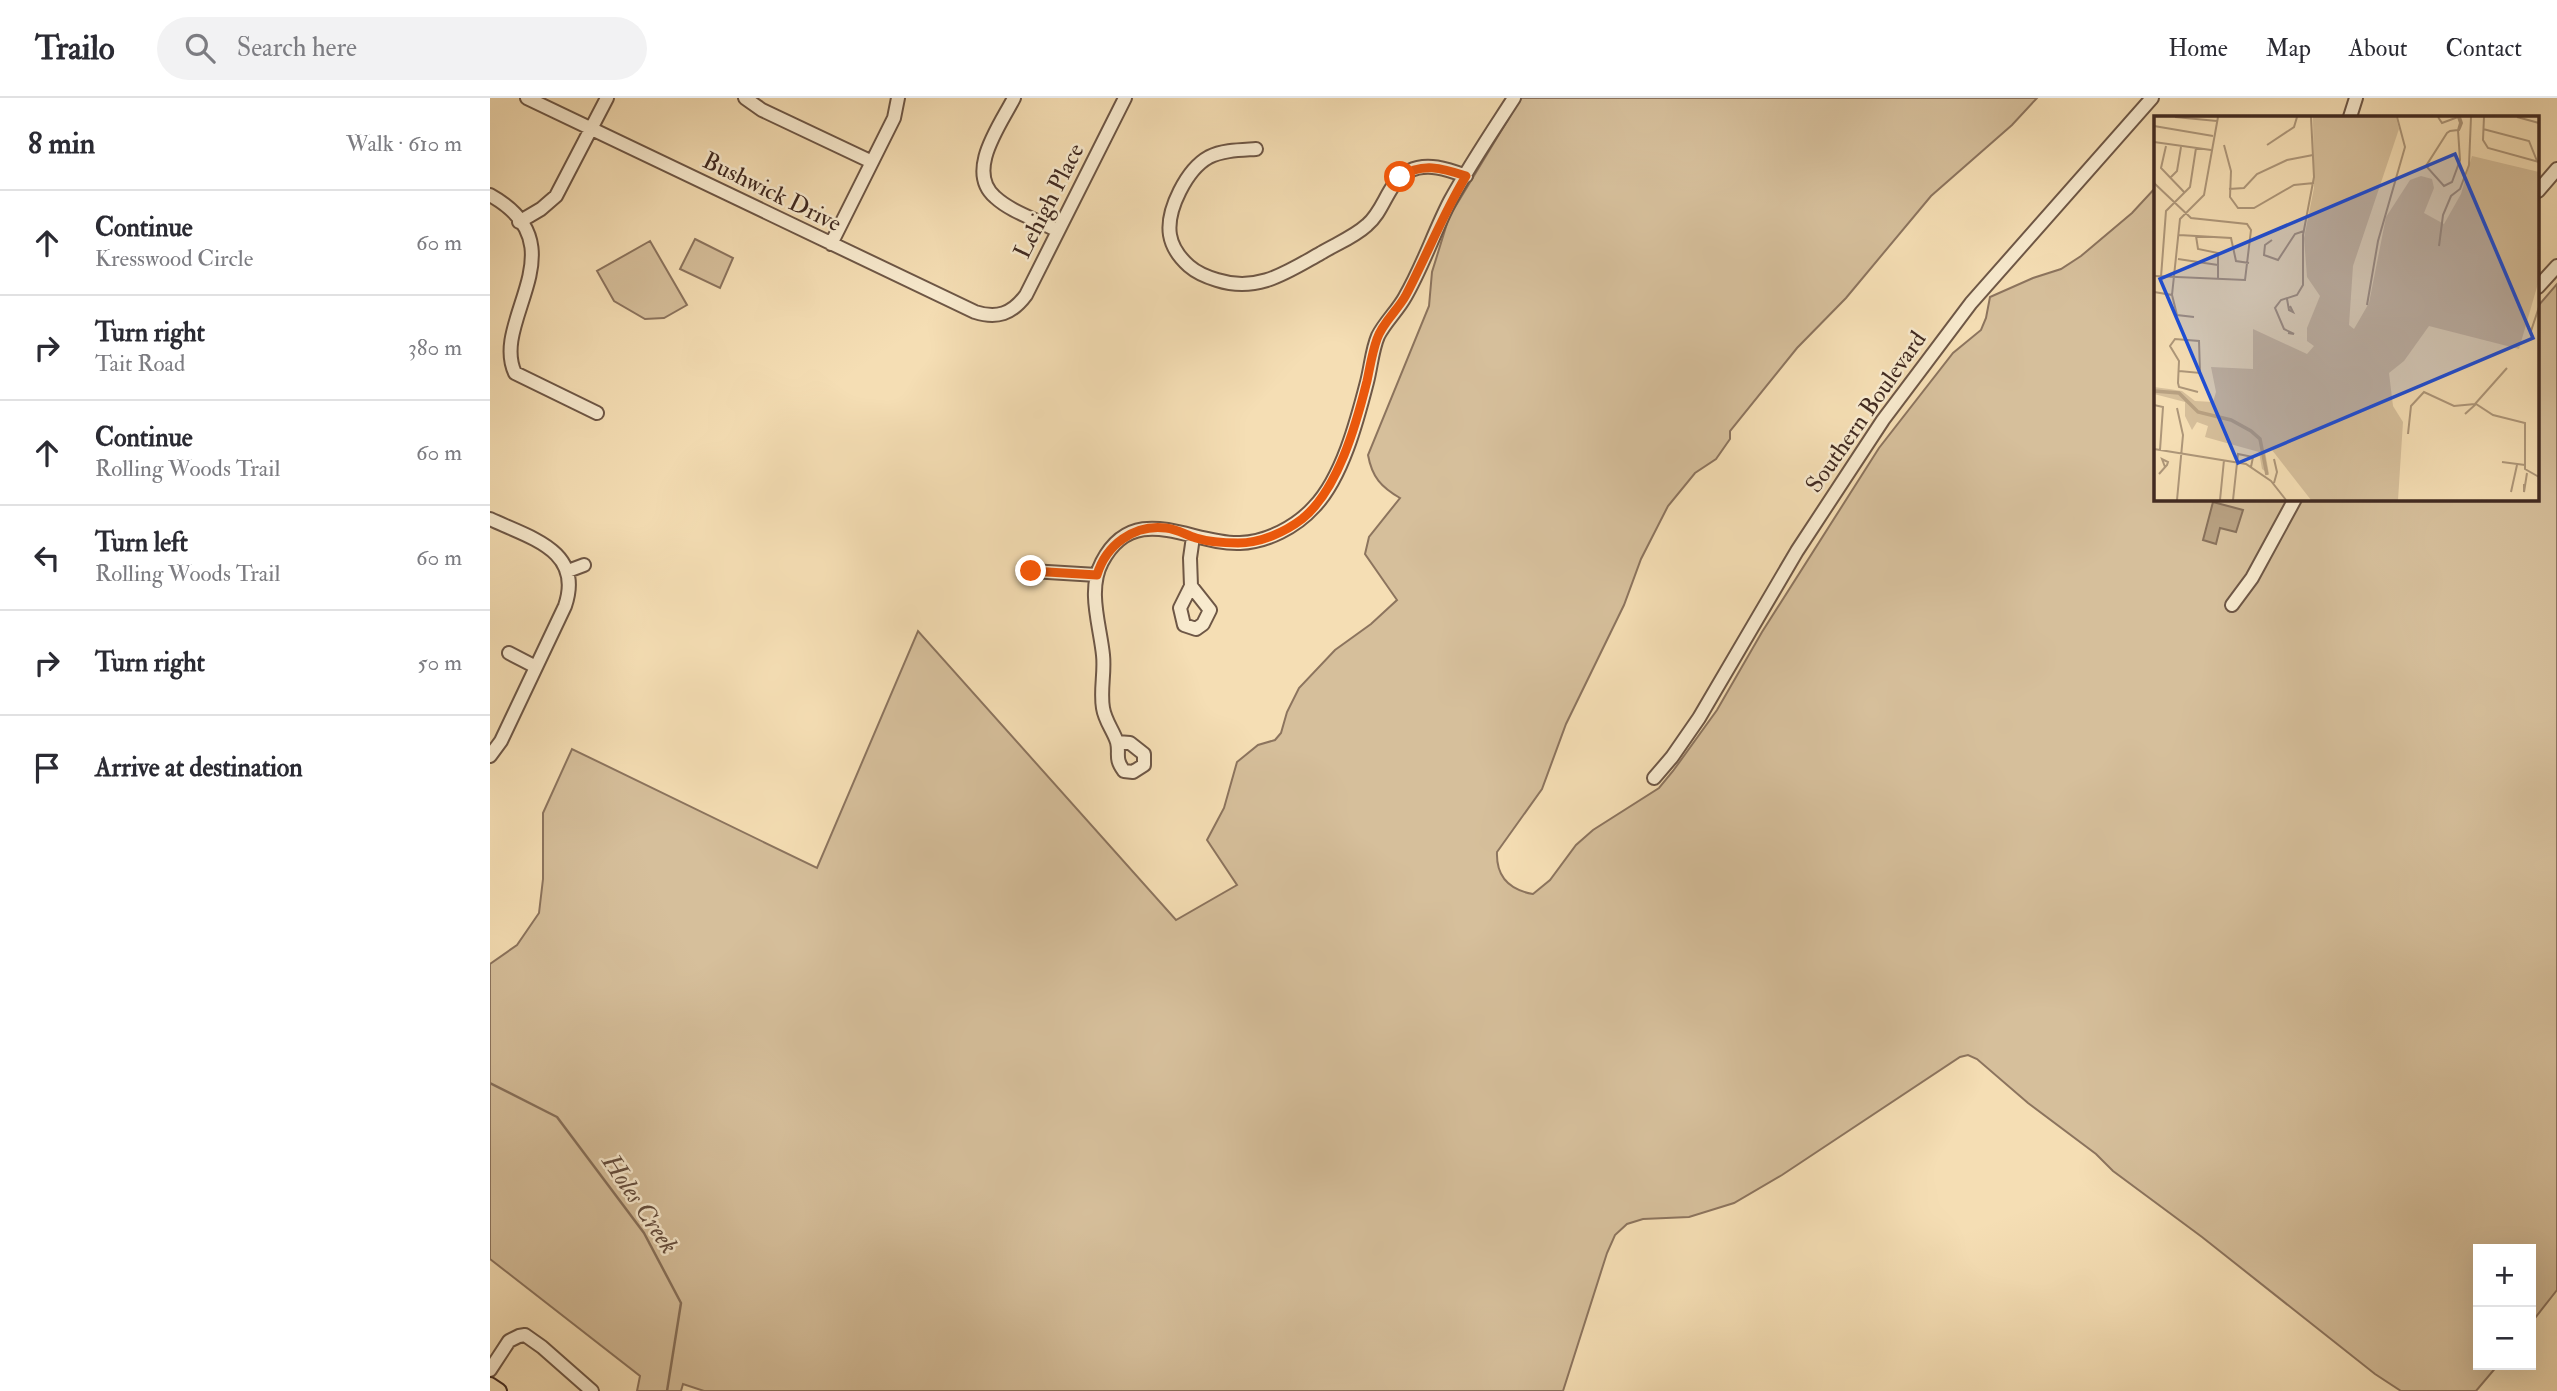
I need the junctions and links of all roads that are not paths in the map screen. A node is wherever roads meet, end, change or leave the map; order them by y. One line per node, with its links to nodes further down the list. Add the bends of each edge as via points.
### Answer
1 (527, 98): 11 (street, Bushwick Drive)
2 (607, 98): 11 (street)
3 (745, 98): 13 (street)
4 (898, 98): 13 (street, via 894,118)
5 (1014, 98): 19 (street, via 986,155 984,181 995,198)
6 (1125, 98): 19 (street, Lehigh Place)
7 (1514, 98): 15 (street)
8 (2152, 98): 40 (street, Southern Boulevard, via 1980,293 1883,420 1797,551 1699,718)
9 (2356, 98): 10 (street)
10 (2350, 116)
11 (592, 129): 18 (street, via 556,196); 20 (street, Bushwick Drive)
12 (1256, 149): 15 (street, via 1217,154 1201,163 1182,187 1169,228 1172,244 1187,264 1206,276 1236,285 1279,277 1366,226 1407,172 1436,167)
13 (872, 162): 20 (street)
14 (2557, 169): 16 (street)
15 (1466, 176): 29 (street, via 1405,298 1377,340 1340,464 1325,495 1304,517 1252,542)
16 (2540, 189)
17 (490, 195): 18 (street)
18 (519, 222): 22 (street, via 524,244)
19 (1058, 230): 24 (street, Lehigh Place, via 1026,295)
20 (831, 244): 24 (street, Bushwick Drive, via 975,312)
21 (2557, 266): 23 (street)
22 (517, 273)
23 (2540, 285)
24 (1001, 315)
25 (500, 359): 26 (street, via 524,378)
26 (597, 413)
27 (2294, 500): 35 (street)
28 (490, 519): 31 (street, via 550,548)
29 (1194, 537): 33 (street, via 1164,528 1132,533 1108,551); 34 (street)
30 (584, 565): 31 (street)
31 (568, 571): 37 (street, via 565,606)
32 (1031, 571): 33 (street)
33 (1097, 575): 38 (street, via 1102,707)
34 (1191, 586)
35 (2232, 605)
36 (509, 653): 37 (street)
37 (536, 667): 39 (street)
38 (1116, 742)
39 (490, 756)
40 (1654, 778)
41 (490, 1370): 44 (street, via 509,1341 525,1335)
42 (490, 1385): 43 (main road)
43 (499, 1391)
44 (592, 1391)

